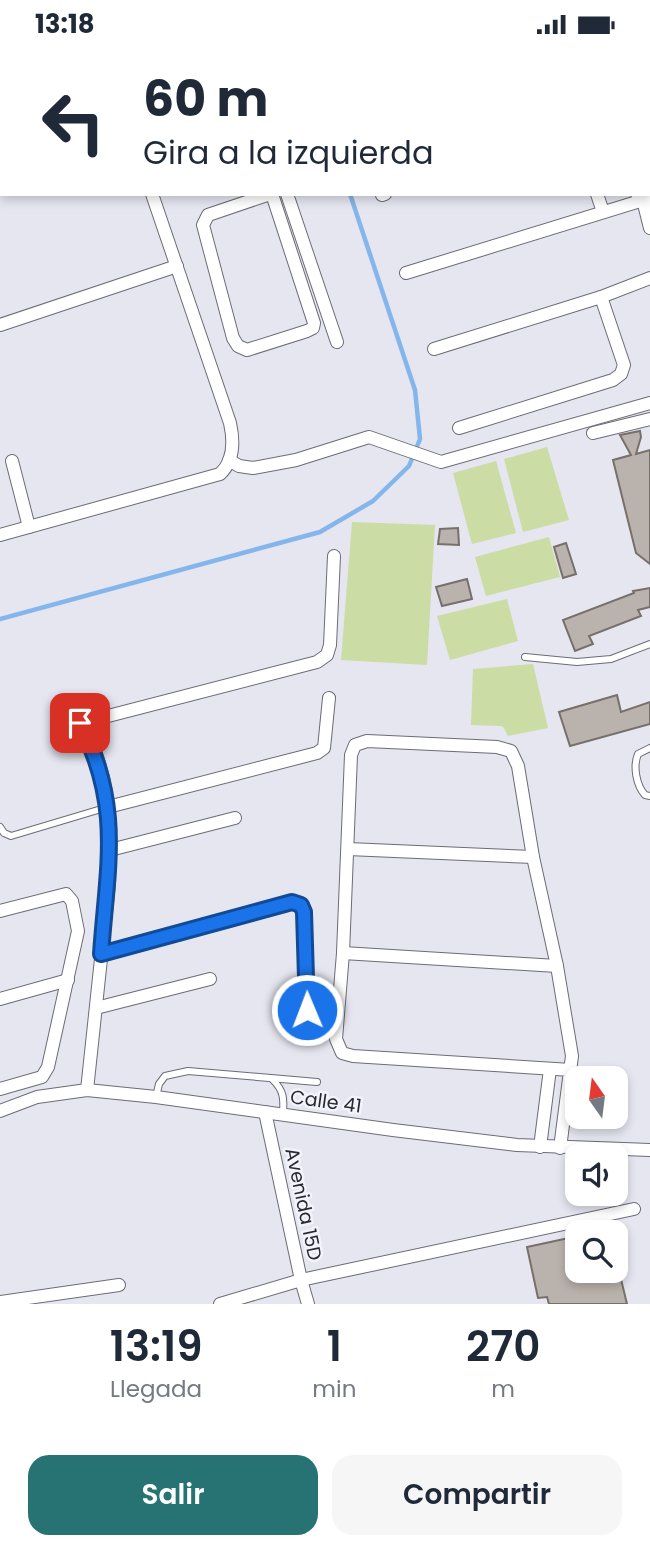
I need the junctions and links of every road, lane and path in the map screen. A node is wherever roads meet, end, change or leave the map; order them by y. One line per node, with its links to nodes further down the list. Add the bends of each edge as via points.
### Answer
1 (153, 196): 9 (street)
2 (264, 196): 3 (street, via 220,209 208,215 203,225 233,338 247,350 307,331 314,323)
3 (272, 196)
4 (288, 196): 14 (street)
5 (598, 196): 7 (street)
6 (645, 203): 7 (street); 8 (street)
7 (603, 212): 10 (street)
8 (650, 228)
9 (177, 266): 13 (street); 20 (street, via 230,423)
10 (406, 273)
11 (650, 278): 12 (street)
12 (600, 297): 15 (street); 18 (street, via 624,365 621,374)
13 (0, 325)
14 (337, 342)
15 (434, 349)
16 (650, 404): 20 (street, via 441,463 369,436 296,460 253,468)
17 (650, 419): 19 (street)
18 (458, 428)
19 (593, 433)
20 (229, 460): 22 (street, via 220,474)
21 (12, 461): 22 (street)
22 (29, 527): 23 (street)
23 (0, 535)
24 (334, 556): 29 (street, via 330,645 327,655 317,662)
25 (650, 644): 26 (lane, via 611,659 577,662)
26 (525, 657)
27 (329, 698): 32 (street, via 324,748 317,753)
28 (69, 700): 29 (street)
29 (80, 723): 32 (street, via 96,756)
30 (650, 748): 31 (lane, via 638,754 635,762 640,789)
31 (650, 796)
32 (108, 807): 34 (lane, via 11,836); 36 (street)
33 (235, 818): 36 (street)
34 (1, 831)
35 (348, 849): 37 (street); 37 (street, via 351,755 355,745 367,741 511,751 518,766); 41 (street)
36 (110, 850): 40 (street)
37 (533, 857): 43 (street)
38 (0, 911): 39 (street, via 66,894 72,901)
39 (78, 931): 40 (street); 45 (street)
40 (103, 931): 42 (street)
41 (343, 953): 43 (street); 50 (street, via 336,1039 342,1053)
42 (101, 954): 47 (street); 48 (street, via 292,902 304,912)
43 (557, 966): 49 (street)
44 (210, 979): 47 (street)
45 (68, 980): 46 (street); 54 (street, via 42,1077)
46 (0, 999)
47 (96, 1008): 55 (street)
48 (307, 1010)
49 (572, 1066)
50 (550, 1069): 51 (street); 61 (street)
51 (565, 1070)
52 (273, 1080): 53 (lane); 56 (lane, via 188,1071 165,1076); 59 (lane, via 284,1098)
53 (317, 1082)
54 (0, 1089)
55 (87, 1090): 56 (street, Calle 41); 57 (street, Calle 41, via 37,1097)
56 (156, 1097): 58 (street, Calle 41)
57 (0, 1111)
58 (265, 1112): 59 (street, Calle 41); 65 (street, Avenida 15D)
59 (283, 1114): 61 (street, Calle 41)
60 (565, 1116): 62 (street)
61 (540, 1147): 62 (street, Calle 41)
62 (560, 1148): 63 (street, Calle 41)
63 (650, 1150)
64 (634, 1209): 65 (street)
65 (301, 1280): 68 (street); 69 (street, Avenida 15D)
66 (119, 1285): 67 (street)
67 (0, 1302)
68 (220, 1304)
69 (308, 1304)

